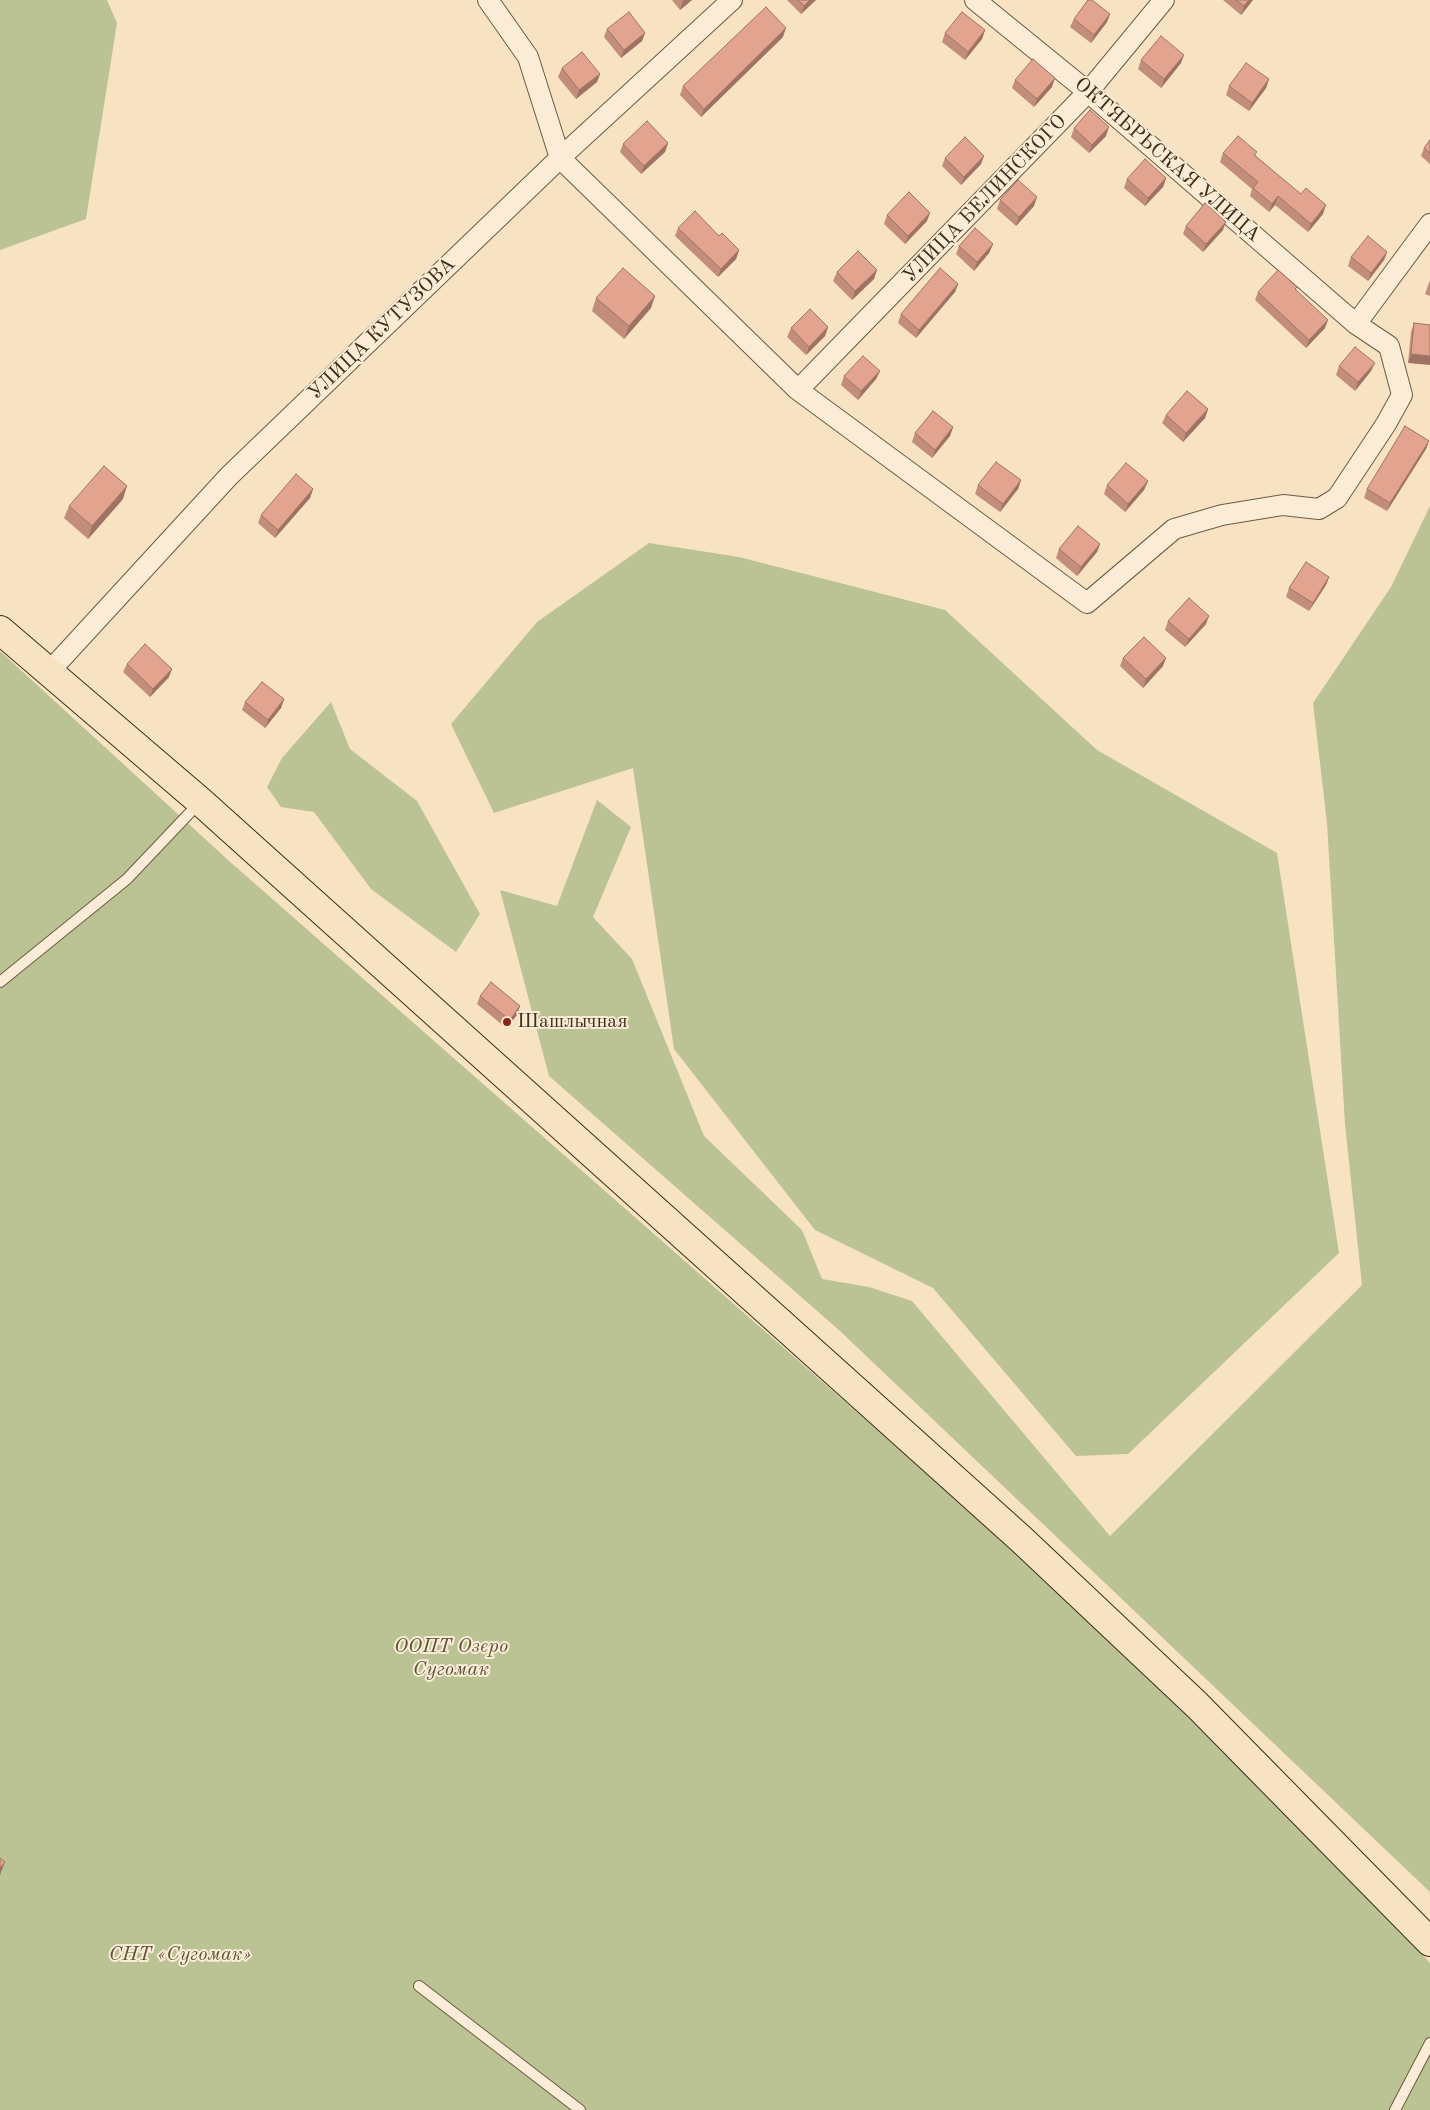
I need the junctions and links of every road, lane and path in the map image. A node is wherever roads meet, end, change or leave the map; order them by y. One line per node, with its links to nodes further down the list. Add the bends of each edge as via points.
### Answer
1 (488, 0): 6 (street, via 528,57)
2 (732, 0): 6 (street, УЛИЦА КУТУЗОВА)
3 (975, 0): 5 (street, ОКТЯБРЬСКАЯ УЛИЦА)
4 (1164, 0): 5 (street, УЛИЦА БЕЛИНСКОГО)
5 (1088, 92): 8 (street, ОКТЯБРЬСКАЯ УЛИЦА); 9 (street, УЛИЦА БЕЛИНСКОГО)
6 (560, 158): 9 (street); 11 (street, УЛИЦА КУТУЗОВА, via 229,476)
7 (1430, 224): 8 (street)
8 (1356, 324): 9 (street, ОКТЯБРЬСКАЯ УЛИЦА, via 1389,346 1402,395 1337,498 1319,509 1283,505 1222,515 1174,529 1087,603)
9 (798, 390)
10 (0, 630): 11 (main road)
11 (48, 673): 12 (main road)
12 (201, 802): 13 (lane, via 127,879); 14 (main road, via 1021,1539 1197,1705)
13 (0, 982)
14 (1430, 1942)
15 (419, 1986): 17 (lane)
16 (1430, 2043): 18 (lane)
17 (580, 2110)
18 (1395, 2110)

